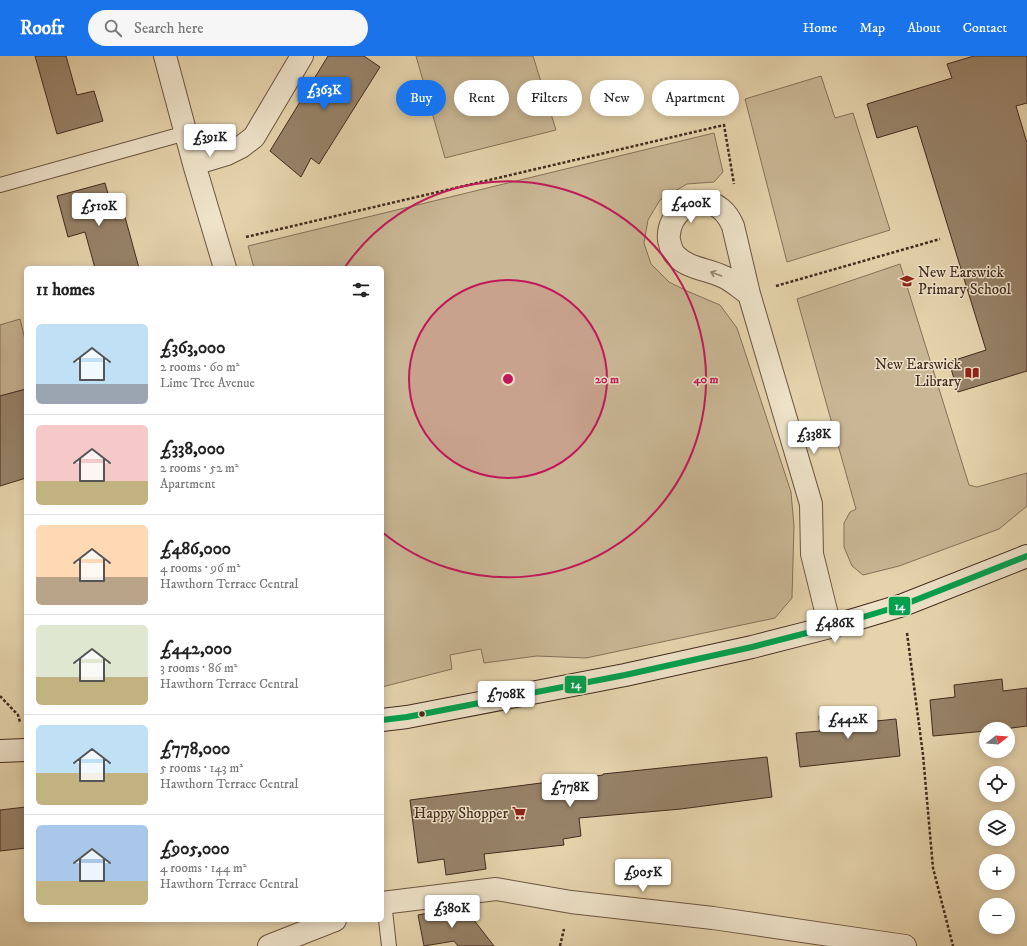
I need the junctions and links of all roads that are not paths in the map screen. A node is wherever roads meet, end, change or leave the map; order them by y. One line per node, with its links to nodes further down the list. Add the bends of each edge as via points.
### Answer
1 (165, 56): 3 (street)
2 (302, 56): 4 (street, via 254,137 227,154)
3 (186, 133): 4 (street); 5 (lane)
4 (194, 164): 6 (street)
5 (0, 185)
6 (225, 266)
7 (749, 294): 7 (street, one-way to 7, via 724,277 684,263 675,255 670,245 669,233 678,212 687,205 698,202 720,208 728,216 733,226); 9 (street, via 811,504 812,554)
8 (1027, 556): 9 (street, via 903,605)
9 (830, 628): 10 (street, via 626,675)
10 (384, 720)
11 (24, 750): 12 (street)
12 (0, 751)
13 (384, 903): 18 (street, via 496,889 571,902 713,918)
14 (384, 910): 17 (lane)
15 (330, 922): 16 (street)
16 (269, 946)
17 (389, 946)
18 (905, 946)

